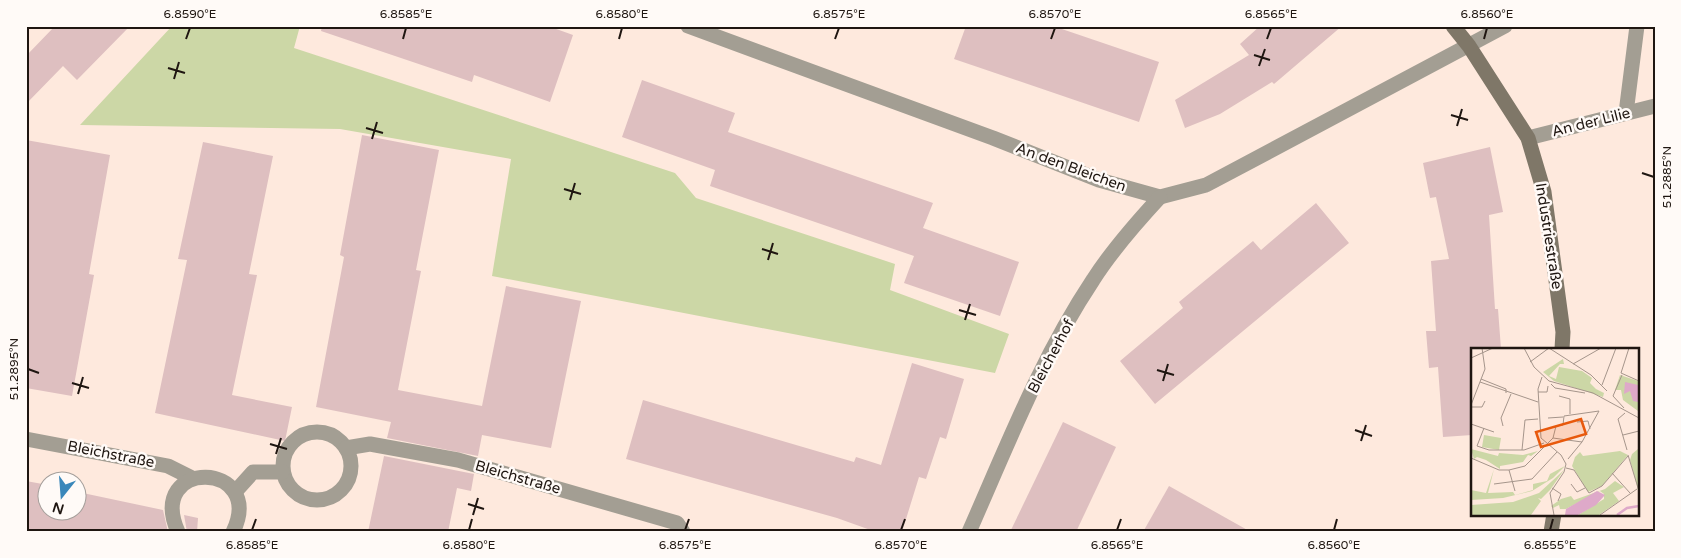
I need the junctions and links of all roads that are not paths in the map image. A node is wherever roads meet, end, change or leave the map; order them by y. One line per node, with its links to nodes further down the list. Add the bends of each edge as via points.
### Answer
1 (688, 26): 9 (street, An den Bleichen, via 1099,180)
2 (1453, 26): 5 (street, Industriestraße)
3 (1505, 26): 5 (street)
4 (1637, 26): 7 (street)
5 (1469, 46): 8 (street, Industriestraße); 9 (street, via 1206,185)
6 (1655, 106): 7 (street, An der Lilie)
7 (1626, 113): 8 (street, An der Lilie)
8 (1528, 138): 10 (street, Industriestraße, via 1544,192 1563,332)
9 (1160, 197): 20 (street, Bleicherhof, via 1123,238 1093,280 1045,362)
10 (1562, 348)
11 (26, 439): 14 (street, Bleichstraße, via 168,466)
12 (346, 448): 13 (street, via 332,435 312,432 295,439 289,446 284,453); 13 (street, via 351,462 350,474 343,488 326,499 308,500 290,488); 19 (street, Bleichstraße, via 370,444 458,460 677,523)
13 (282, 472): 15 (street, via 253,472)
14 (192, 478): 15 (street, Bleichstraße, via 221,479); 17 (street, via 173,497 171,516)
15 (235, 492): 18 (street, via 240,506)
16 (1554, 516): 21 (street)
17 (178, 532)
18 (233, 532)
19 (683, 532)
20 (969, 532)
21 (1551, 532)

